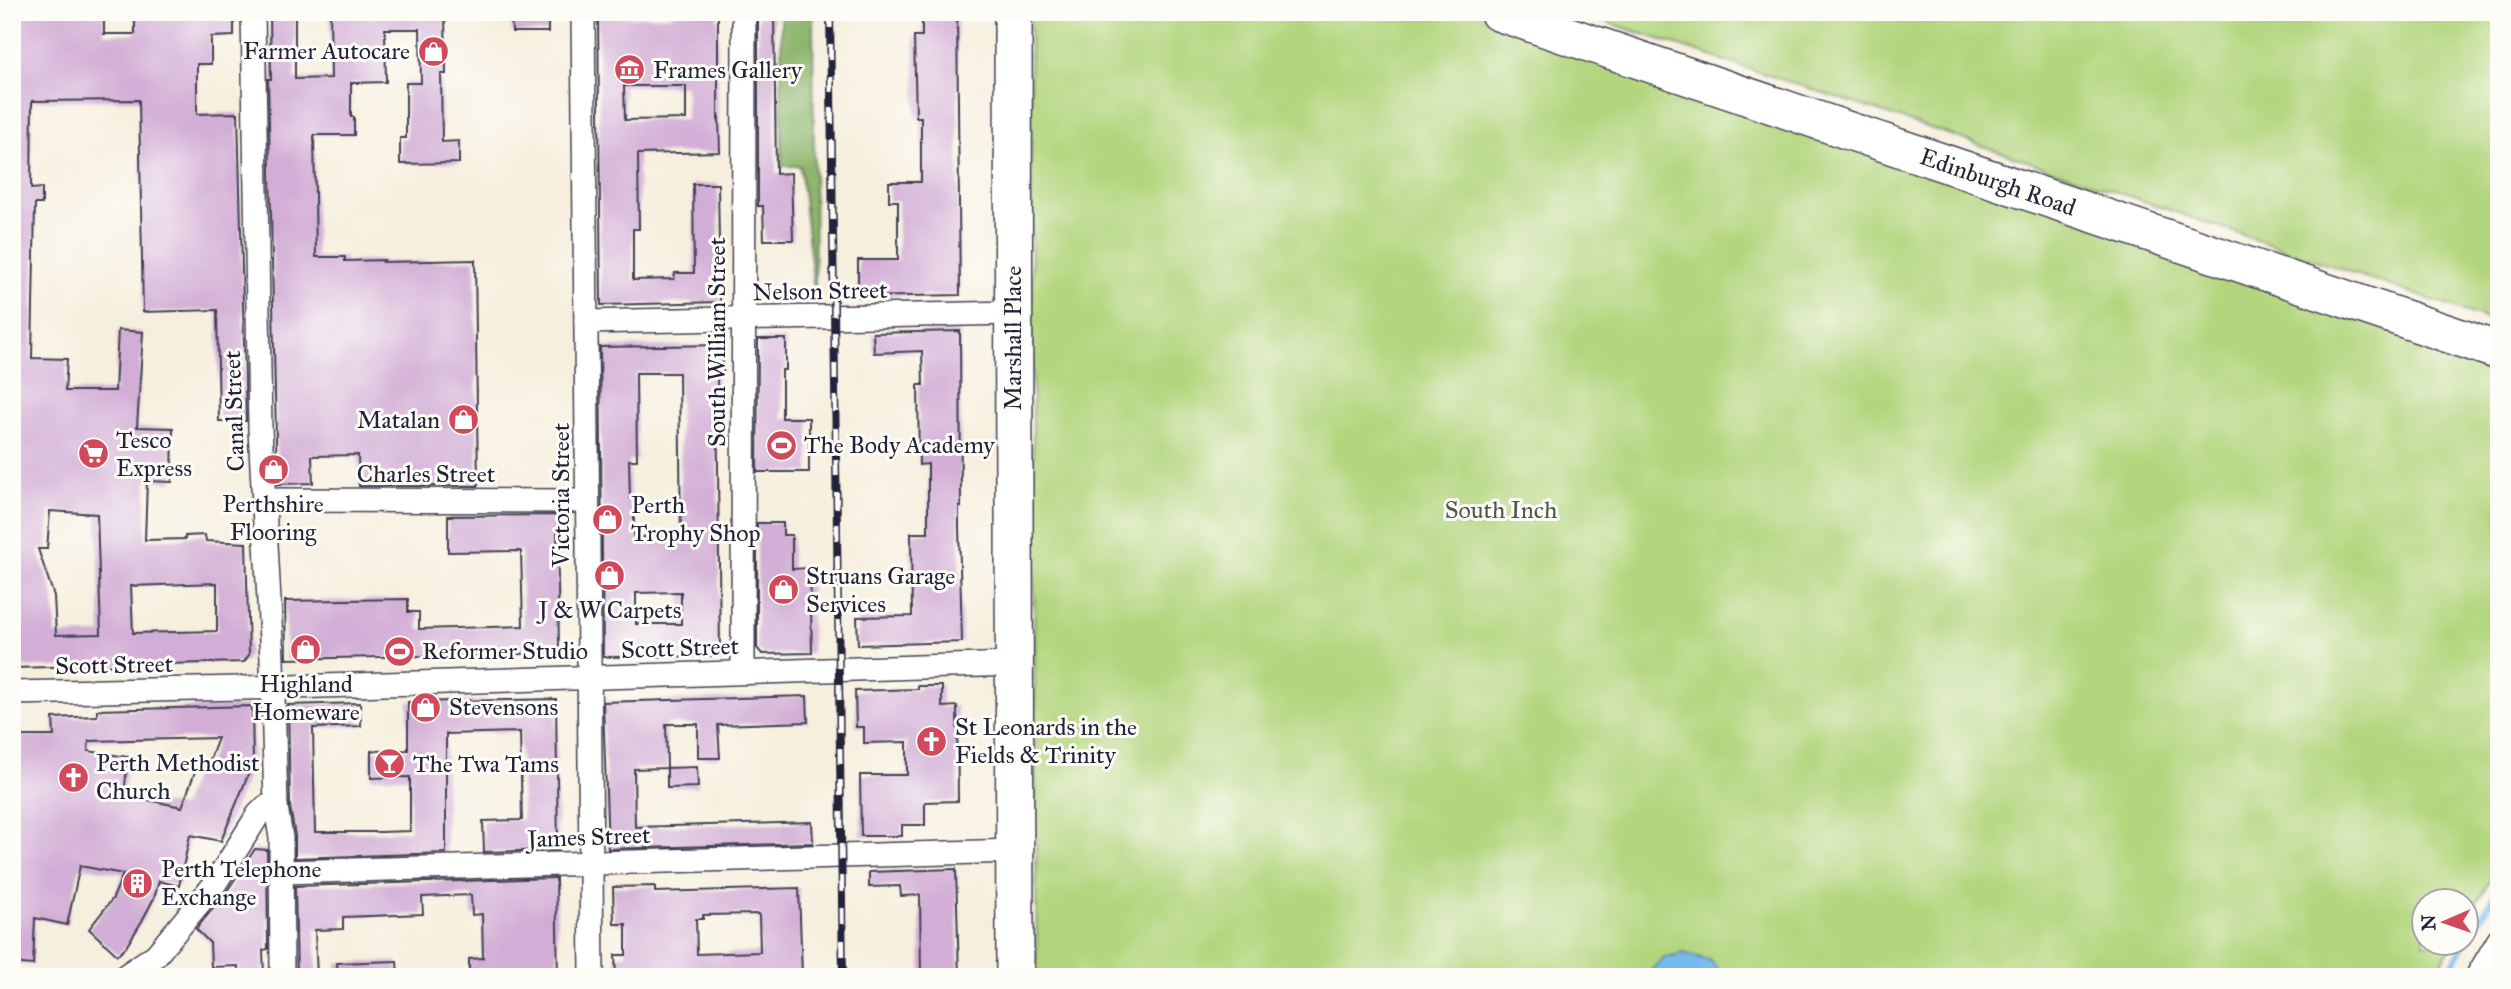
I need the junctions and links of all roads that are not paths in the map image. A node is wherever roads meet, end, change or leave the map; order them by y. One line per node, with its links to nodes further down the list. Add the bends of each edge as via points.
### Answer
1 (253, 12): 10 (street, Canal Street)
2 (583, 12): 8 (street, Victoria Street)
3 (744, 12): 7 (street, South William Street)
4 (1013, 12): 6 (main road, Marshall Place)
5 (1498, 12): 9 (main road, Edinburgh Road)
6 (1013, 313): 7 (street, Nelson Street); 12 (main road, Marshall Place)
7 (744, 319): 8 (street, Nelson Street); 13 (street, South William Street)
8 (586, 322): 11 (street, Victoria Street)
9 (2499, 351)
10 (264, 500): 11 (street, Charles Street); 15 (street, Canal Street)
11 (587, 501): 14 (street, Victoria Street)
12 (1013, 664): 13 (street, Scott Street); 18 (main road, Marshall Place)
13 (743, 672): 14 (street, Scott Street)
14 (589, 678): 15 (street, Scott Street); 19 (street, Victoria Street)
15 (273, 687): 16 (street, Scott Street); 17 (street, Canal Street)
16 (12, 693)
17 (276, 807): 20 (street, Canal Street); 23 (street, via 266,807 258,815 214,886 156,955)
18 (1014, 851): 19 (street, James Street); 22 (main road, Marshall Place)
19 (591, 863): 20 (street, James Street); 25 (street, Victoria Street)
20 (282, 872): 24 (street, Canal Street)
21 (2499, 940): 26 (street)
22 (1015, 969)
23 (124, 977)
24 (282, 977)
25 (592, 977)
26 (2477, 977)

